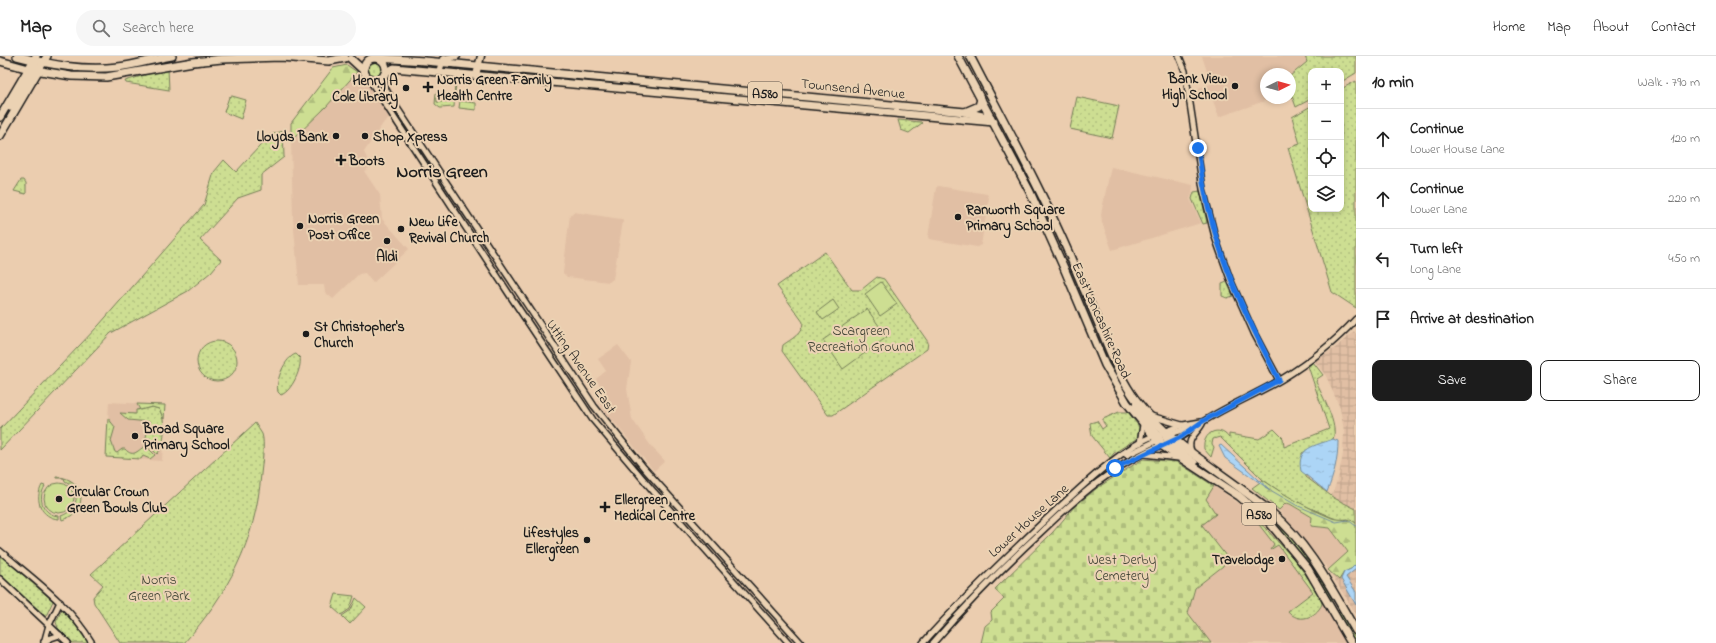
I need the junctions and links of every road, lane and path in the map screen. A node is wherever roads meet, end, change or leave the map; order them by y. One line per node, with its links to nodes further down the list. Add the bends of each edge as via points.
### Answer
1 (17, 56): 10 (main road)
2 (172, 56): 11 (main road, via 90,69)
3 (365, 56): 12 (main road, Townsend Avenue / A580)
4 (457, 56): 14 (main road, via 445,58)
5 (481, 56): 15 (main road)
6 (958, 56): 23 (main road, East Lancashire Road / A580)
7 (970, 56): 24 (main road, East Lancashire Road / A580)
8 (1179, 56): 31 (street, via 1185,71 1203,189 1215,237 1248,319)
9 (348, 57): 16 (main road, via 329,61 281,57 206,60 106,77 78,76); 17 (main road)
10 (35, 58): 11 (main road); 16 (main road)
11 (45, 59): 16 (main road)
12 (374, 59): 14 (main road, Townsend Avenue / A580); 17 (main road, via 365,64); 20 (main road, via 384,63)
13 (0, 61): 16 (main road)
14 (440, 63): 15 (main road, Townsend Avenue / A580); 18 (main road)
15 (478, 66): 19 (main road); 25 (main road, Townsend Avenue / A580)
16 (34, 69): 26 (main road); 29 (main road)
17 (364, 71): 21 (main road)
18 (439, 72): 19 (main road, Townsend Avenue / A580); 20 (main road, Townsend Avenue / A580, via 396,68)
19 (476, 75): 27 (main road, Townsend Avenue / A580)
20 (384, 76): 21 (main road, A580, via 378,80); 22 (street); 54 (street, Utting Avenue East, via 385,89 395,105 594,406 644,468)
21 (369, 78): 22 (street, Utting Avenue East)
22 (376, 92): 53 (street, Utting Avenue East, via 593,420)
23 (981, 99): 25 (main road, via 979,106); 27 (main road, East Lancashire Road / A580)
24 (997, 109): 27 (main road); 28 (main road, East Lancashire Road / A580)
25 (965, 112): 27 (main road, Townsend Avenue / A580)
26 (0, 118)
27 (994, 120): 28 (main road, A580); 35 (main road, East Lancashire Road / A580, via 1036,205 1110,376)
28 (1004, 122): 32 (main road, East Lancashire Road / A580, via 1039,189)
29 (0, 136)
30 (1356, 319): 31 (street, via 1324,348)
31 (1279, 380): 34 (street)
32 (1126, 384): 33 (main road, East Lancashire Road / A580); 37 (main road, via 1131,399)
33 (1150, 416): 36 (street); 37 (main road, East Lancashire Road / A580)
34 (1203, 421): 36 (street); 37 (street); 40 (street, via 1192,435 1190,448)
35 (1143, 425): 37 (main road, East Lancashire Road / A580); 38 (street)
36 (1183, 425): 37 (street)
37 (1163, 438): 38 (street, Lower House Lane); 39 (street, Lower House Lane); 40 (main road, East Lancashire Road / A580); 41 (main road, East Lancashire Road / A580); 42 (street); 43 (main road)
38 (1140, 443): 42 (street, Lower House Lane)
39 (1143, 454): 41 (street); 56 (street, Lower House Lane, via 1115,468 1088,488 1020,550)
40 (1193, 455): 48 (main road, East Lancashire Road / A580, via 1235,482 1274,514 1322,573)
41 (1179, 458): 43 (main road, East Lancashire Road / A580)
42 (1113, 462): 55 (street, Lower House Lane, via 1071,496 990,571)
43 (1239, 496): 57 (main road, East Lancashire Road / A580, via 1269,522 1308,570)
44 (0, 551): 46 (street)
45 (0, 579): 47 (street)
46 (60, 602): 47 (street); 52 (street, via 86,632)
47 (49, 625): 49 (street); 50 (street)
48 (1356, 631)
49 (60, 636): 50 (street); 51 (street)
50 (44, 643)
51 (68, 643)
52 (92, 643)
53 (789, 643)
54 (801, 643)
55 (923, 643)
56 (933, 643)
57 (1351, 643)

